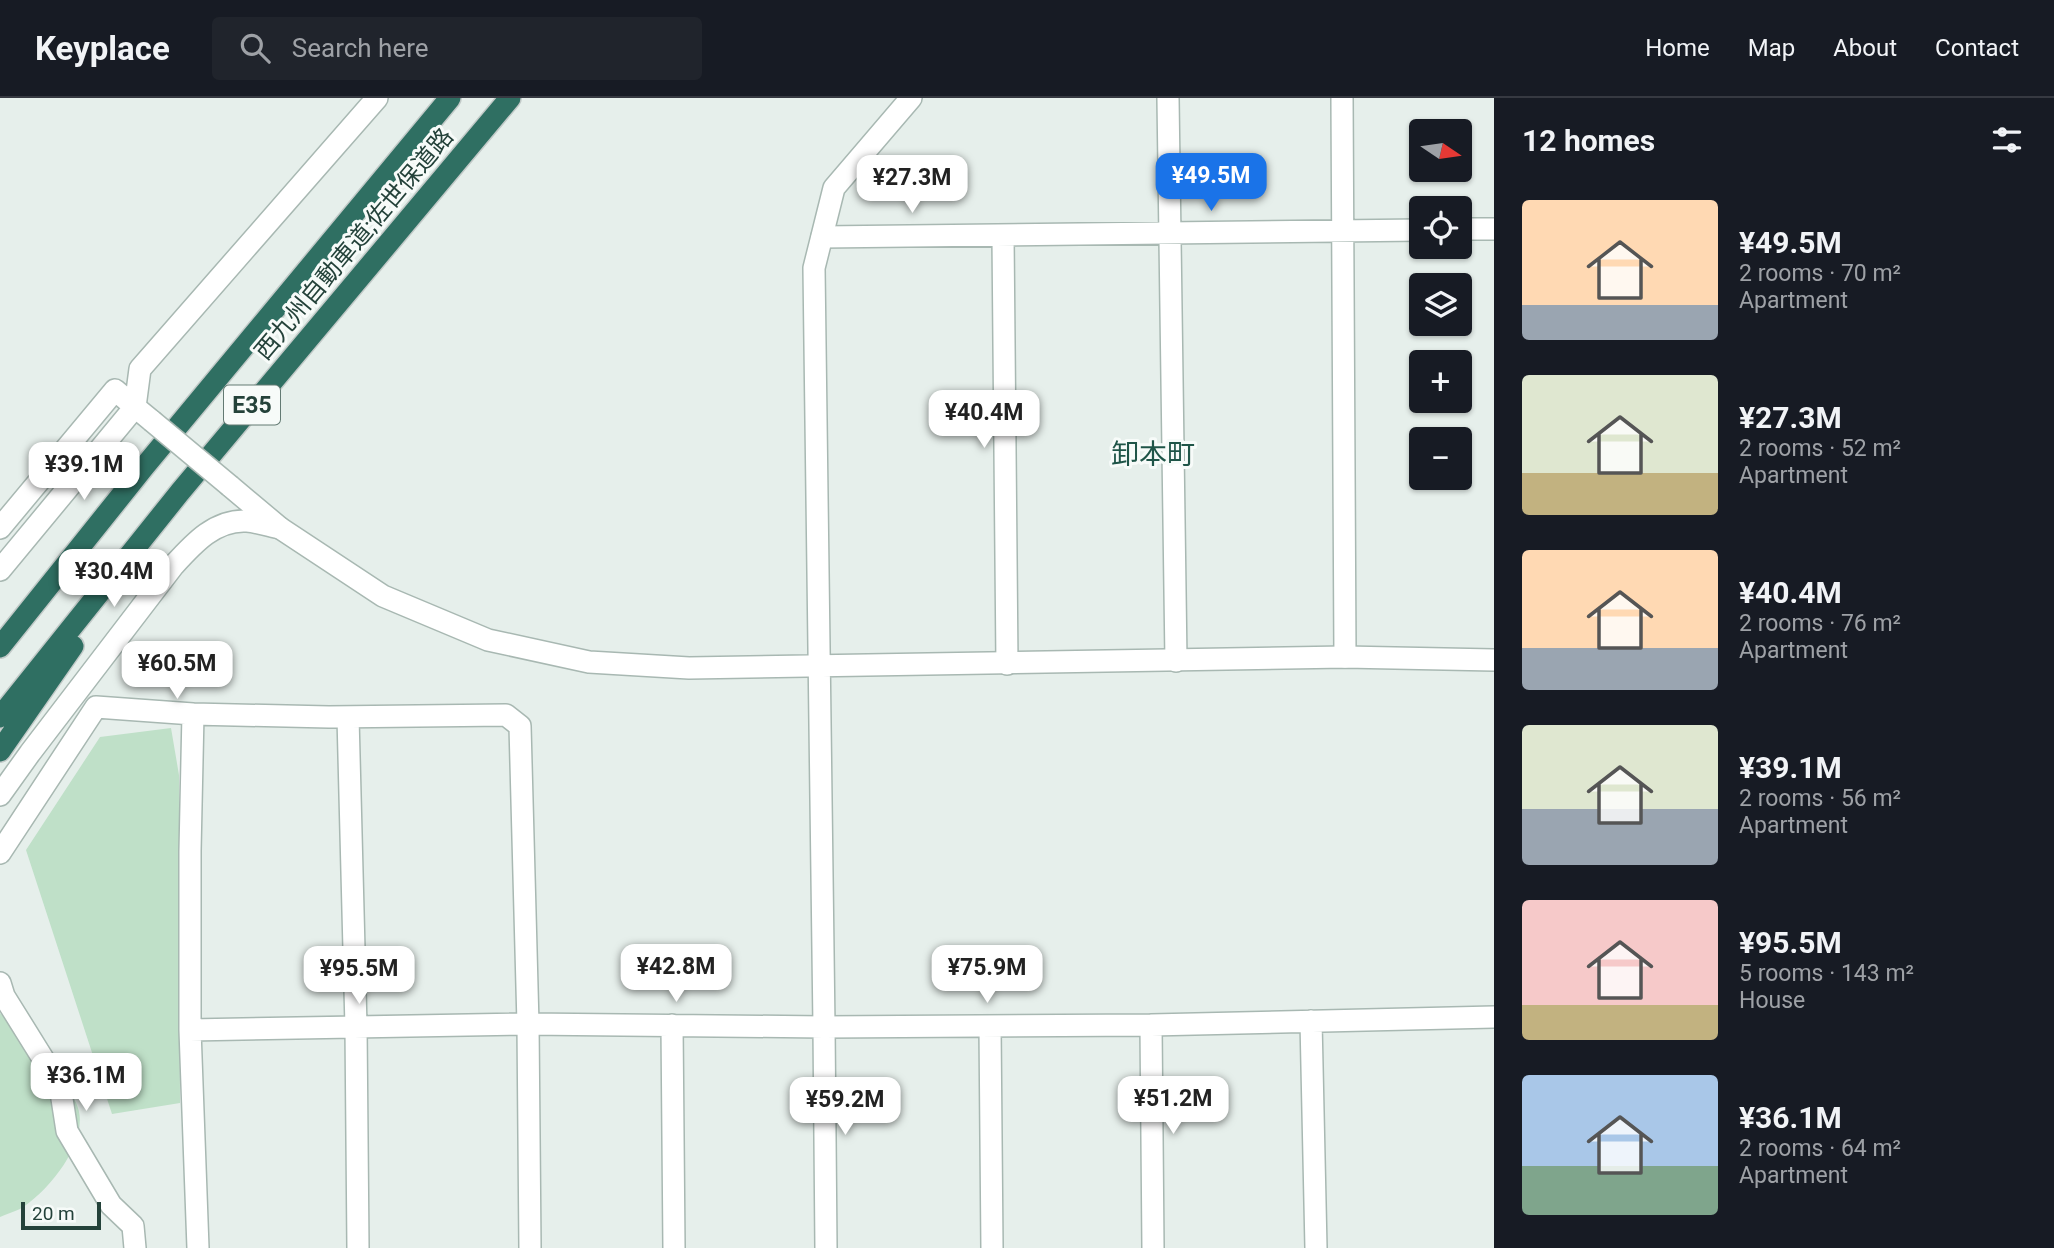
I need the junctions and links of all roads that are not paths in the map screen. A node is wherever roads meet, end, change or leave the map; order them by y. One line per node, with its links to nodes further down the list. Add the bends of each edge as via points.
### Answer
1 (377, 98): 14 (street, via 140,369)
2 (450, 98): 19 (highway, 西九州自動車道;佐世保道路 / E35)
3 (510, 98): 15 (highway, 西九州自動車道;佐世保道路 / E35)
4 (911, 98): 13 (street, via 834,188)
5 (1168, 98): 11 (street)
6 (1342, 98): 10 (street)
7 (1472, 229): 8 (street)
8 (1494, 229)
9 (1409, 230): 10 (street)
10 (1342, 233): 11 (street); 20 (street)
11 (1169, 234): 12 (street); 21 (street)
12 (1003, 236): 13 (street); 23 (street)
13 (822, 237): 24 (street, via 814,268)
14 (135, 407): 16 (street, via 114,390); 17 (street, bridge); 18 (street)
15 (180, 492): 26 (highway, 西九州自動車道;佐世保道路 / E35); 28 (highway)
16 (0, 528)
17 (280, 528): 24 (street, via 383,596 488,640 589,662 689,668); 29 (street, via 246,521 219,525 194,542)
18 (0, 570)
19 (2, 644)
20 (1345, 657): 21 (street); 22 (street)
21 (1175, 660): 23 (street)
22 (1494, 660)
23 (1007, 664): 24 (street)
24 (820, 665): 39 (street)
25 (193, 715): 27 (street); 30 (street, via 96,707); 40 (street)
26 (0, 717)
27 (348, 717): 34 (street, via 506,715 520,726); 38 (street)
28 (0, 751)
29 (0, 795)
30 (0, 853)
31 (0, 984): 41 (street, via 60,1086 67,1131 111,1205 133,1226)
32 (1494, 1017): 33 (street)
33 (1311, 1021): 36 (street); 49 (street)
34 (528, 1024): 35 (street); 38 (street); 44 (street)
35 (672, 1025): 39 (street); 45 (street)
36 (1151, 1025): 37 (street); 48 (street)
37 (990, 1026): 39 (street); 47 (street)
38 (356, 1027): 40 (street); 43 (street)
39 (824, 1027): 46 (street)
40 (190, 1030): 42 (street)
41 (135, 1248)
42 (198, 1248)
43 (358, 1248)
44 (530, 1248)
45 (674, 1248)
46 (826, 1248)
47 (992, 1248)
48 (1153, 1248)
49 (1316, 1248)

